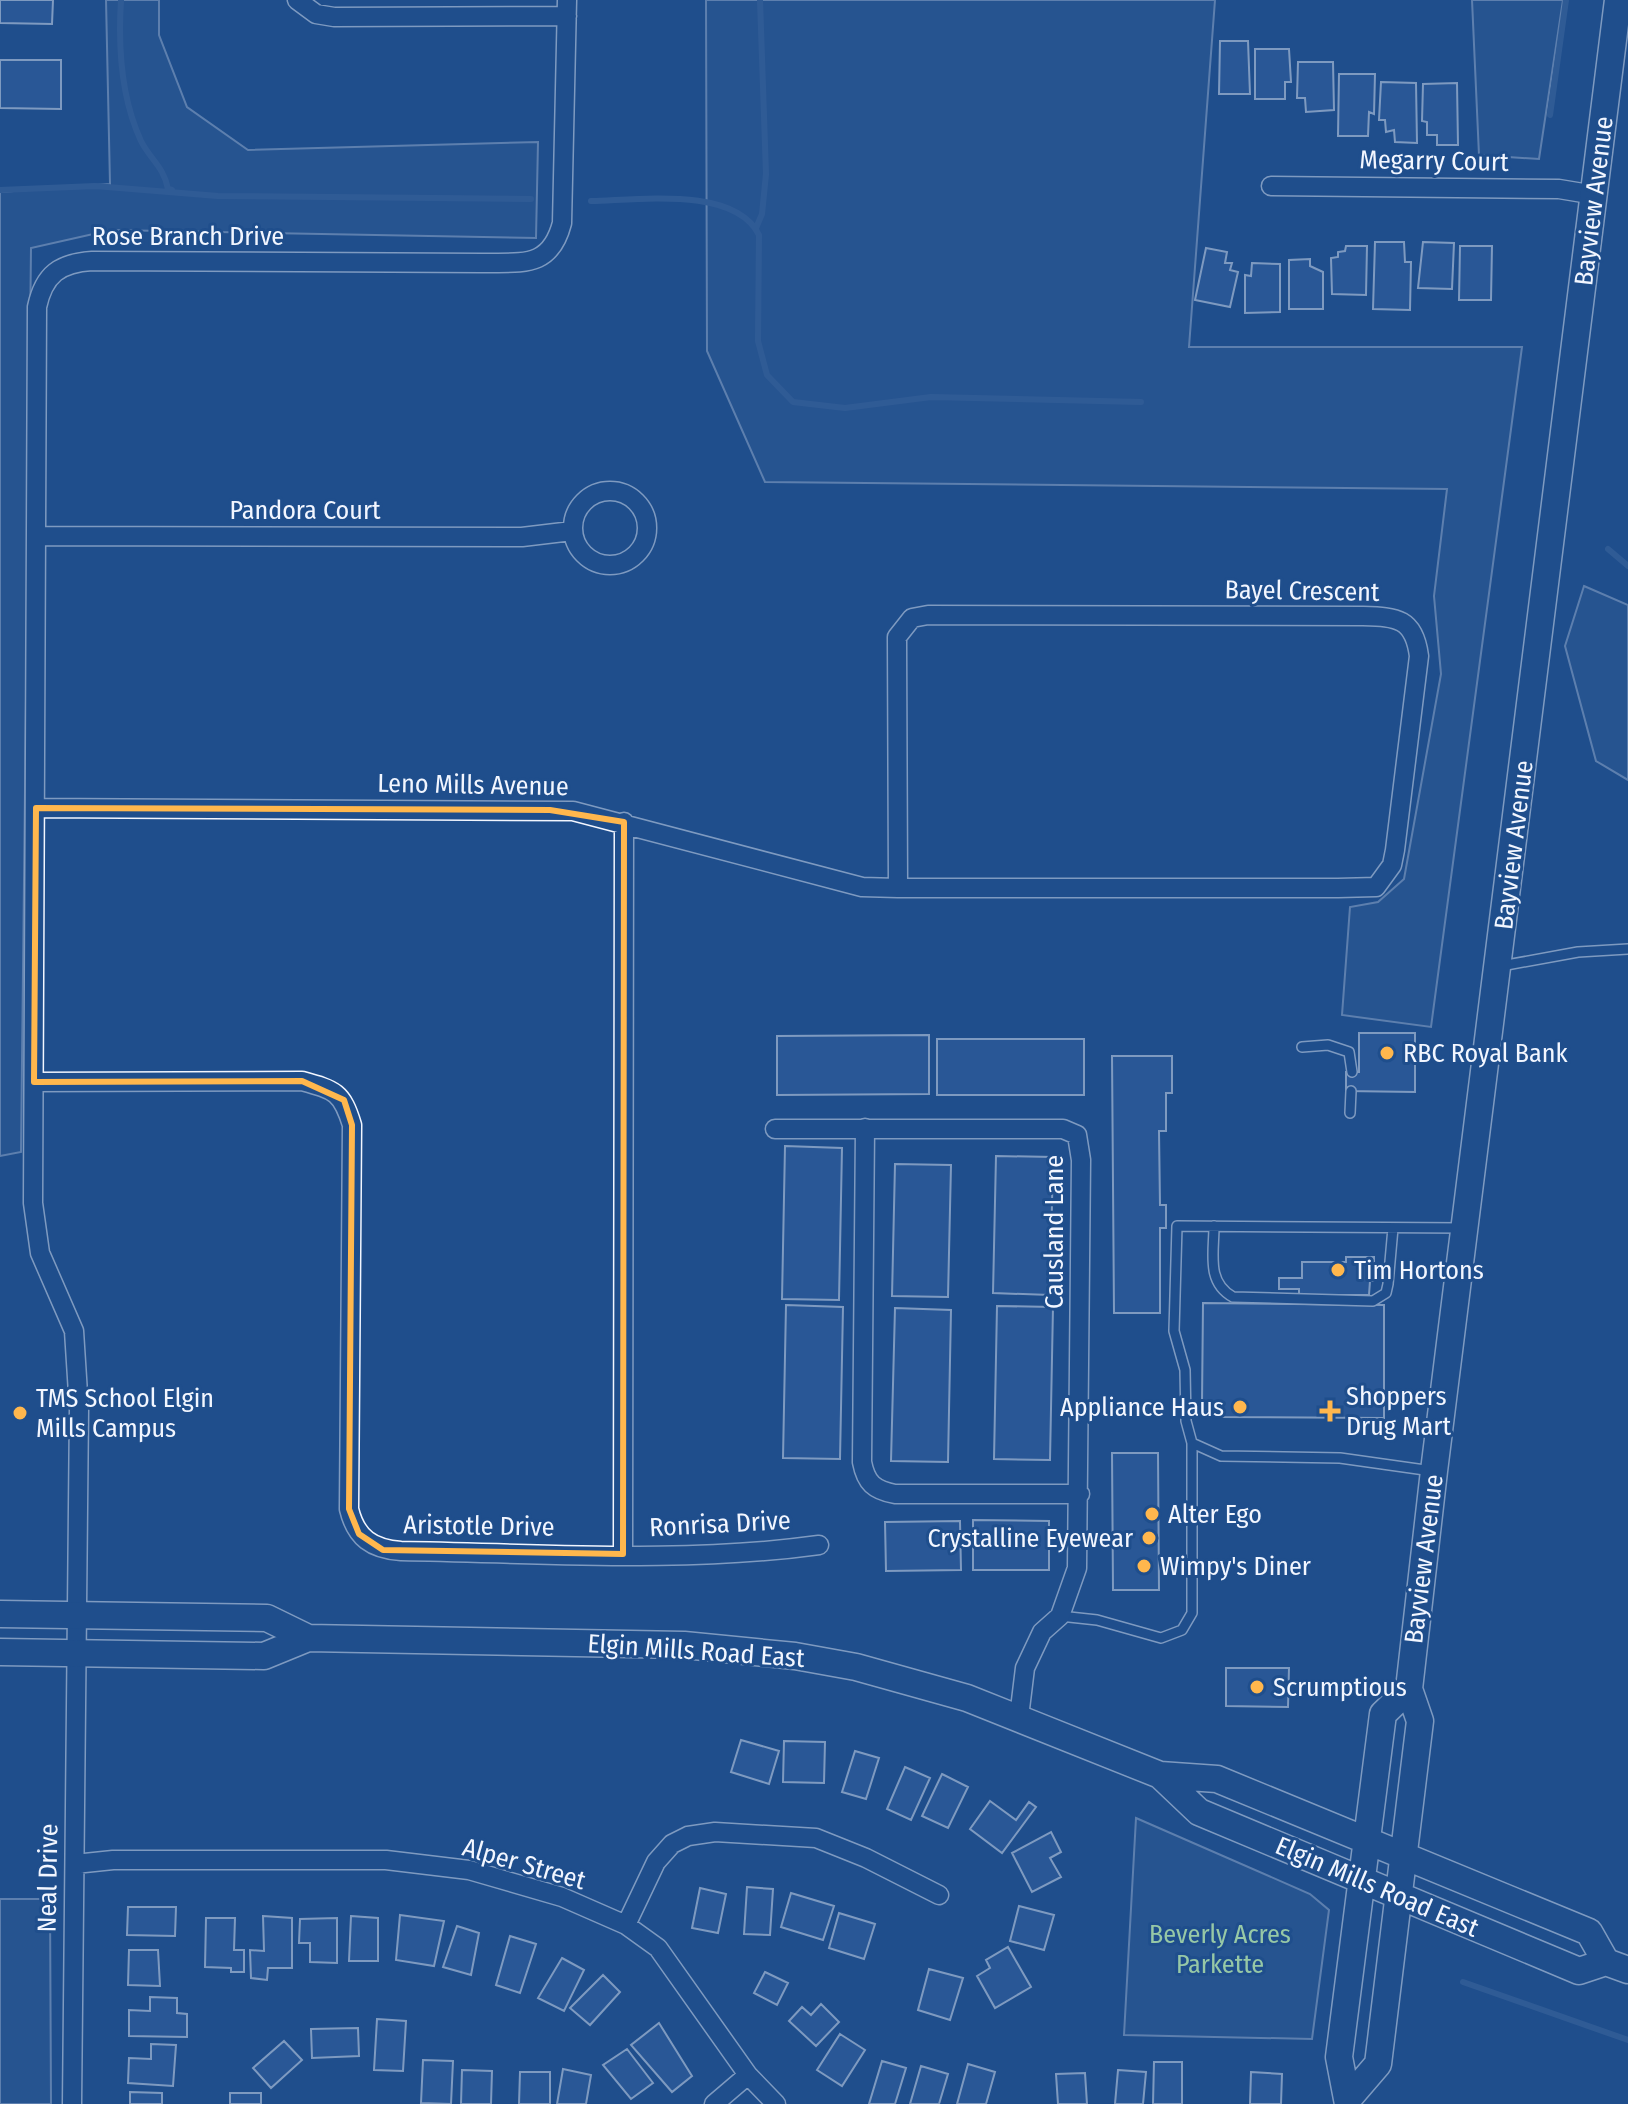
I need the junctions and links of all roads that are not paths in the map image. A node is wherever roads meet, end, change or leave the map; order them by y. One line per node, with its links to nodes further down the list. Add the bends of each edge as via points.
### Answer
1 (297, 0): 3 (street, via 316,14 334,17)
2 (1618, 0): 5 (main road, Bayview Avenue)
3 (567, 8): 7 (street, Rose Branch Drive, via 562,223 552,249 527,262 124,260 56,269 41,290 37,307)
4 (1271, 186): 5 (street, Megarry Court, via 1559,189)
5 (1595, 195): 12 (main road, Bayview Avenue)
6 (572, 531): 6 (street, via 582,553 604,565 628,561 645,542 647,529 640,506 621,492 609,491 586,499); 7 (street, Pandora Court, via 522,537)
7 (37, 536): 8 (street, Rose Branch Drive)
8 (36, 808): 9 (street, Leno Mills Avenue, via 550,810); 15 (street, Rose Branch Drive)
9 (624, 822): 10 (street, Leno Mills Avenue, via 841,882); 27 (street)
10 (898, 888): 10 (street, Bayel Crescent, via 1376,887 1393,858 1417,679 1417,637 1405,623 1363,616 912,618 897,637)
11 (1628, 949): 12 (lane)
12 (1499, 967): 22 (main road, Bayview Avenue)
13 (1302, 1047): 14 (lane, via 1342,1048 1349,1052)
14 (1352, 1072)
15 (34, 1082): 27 (street, Aristotle Drive, via 302,1081 328,1088 344,1100 352,1125 349,1509 359,1534 383,1550); 29 (street, Rose Branch Drive, via 35,1225 49,1280 74,1331)
16 (1351, 1091): 17 (lane)
17 (1350, 1113)
18 (865, 1128): 19 (street, Causland Lane); 25 (street, via 865,1477 872,1486 895,1494); 25 (street, Causland Lane, via 1063,1129 1077,1135)
19 (775, 1129)
20 (1214, 1226): 21 (lane); 21 (lane, via 1214,1279 1233,1297 1373,1301 1386,1293); 23 (lane, via 1177,1226 1174,1331 1185,1370)
21 (1393, 1228): 22 (lane)
22 (1465, 1228): 24 (main road, Bayview Avenue)
23 (1192, 1443): 24 (lane, via 1221,1456 1340,1458); 30 (lane, via 1192,1613 1187,1624 1161,1638)
24 (1434, 1471): 34 (main road, Bayview Avenue)
25 (1080, 1494): 30 (street, Causland Lane, via 1077,1568)
26 (819, 1545): 27 (street, Ronrisa Drive, via 754,1553)
27 (623, 1554)
28 (0, 1614): 29 (main road, Elgin Mills Road East)
29 (79, 1615): 31 (main road, Elgin Mills Road East, via 267,1618); 33 (street, Rose Branch Drive)
30 (1060, 1616): 35 (street, Causland Lane, via 1042,1632 1025,1668)
31 (308, 1638): 33 (main road, Elgin Mills Road East, via 264,1656); 35 (main road, Elgin Mills Road East, via 744,1649 856,1667)
32 (0, 1652): 33 (main road, Elgin Mills Road East)
33 (77, 1653): 39 (street, Neal Drive)
34 (1409, 1689): 37 (main road, Bayview Avenue, via 1383,1714); 38 (main road, Bayview Avenue, via 1420,1721)
35 (1019, 1717): 36 (main road, Elgin Mills Road East)
36 (1160, 1775): 37 (main road, Elgin Mills Road East, via 1217,1779); 40 (main road, Elgin Mills Road East, via 1199,1812)
37 (1366, 1841): 38 (main road, Elgin Mills Road East); 40 (main road, Bayview Avenue)
38 (1403, 1856): 42 (main road, Bayview Avenue); 44 (main road, Elgin Mills Road East, via 1589,1932)
39 (75, 1864): 43 (street, Alper Street, via 386,1860 469,1870 562,1897); 47 (street, Neal Drive)
40 (1361, 1881): 42 (main road, Elgin Mills Road East); 46 (main road, Bayview Avenue, via 1339,2057)
41 (939, 1895): 43 (street, via 816,1838 715,1832 672,1844 656,1862)
42 (1398, 1896): 44 (main road, Elgin Mills Road East, via 1579,1971); 46 (main road, Bayview Avenue, via 1378,2064)
43 (626, 1925): 45 (street, Alper Street, via 658,1948)
44 (1617, 1966)
45 (748, 2075): 48 (street); 49 (street, Alper Street)
46 (1348, 2101)
47 (72, 2104)
48 (714, 2104)
49 (776, 2104)

